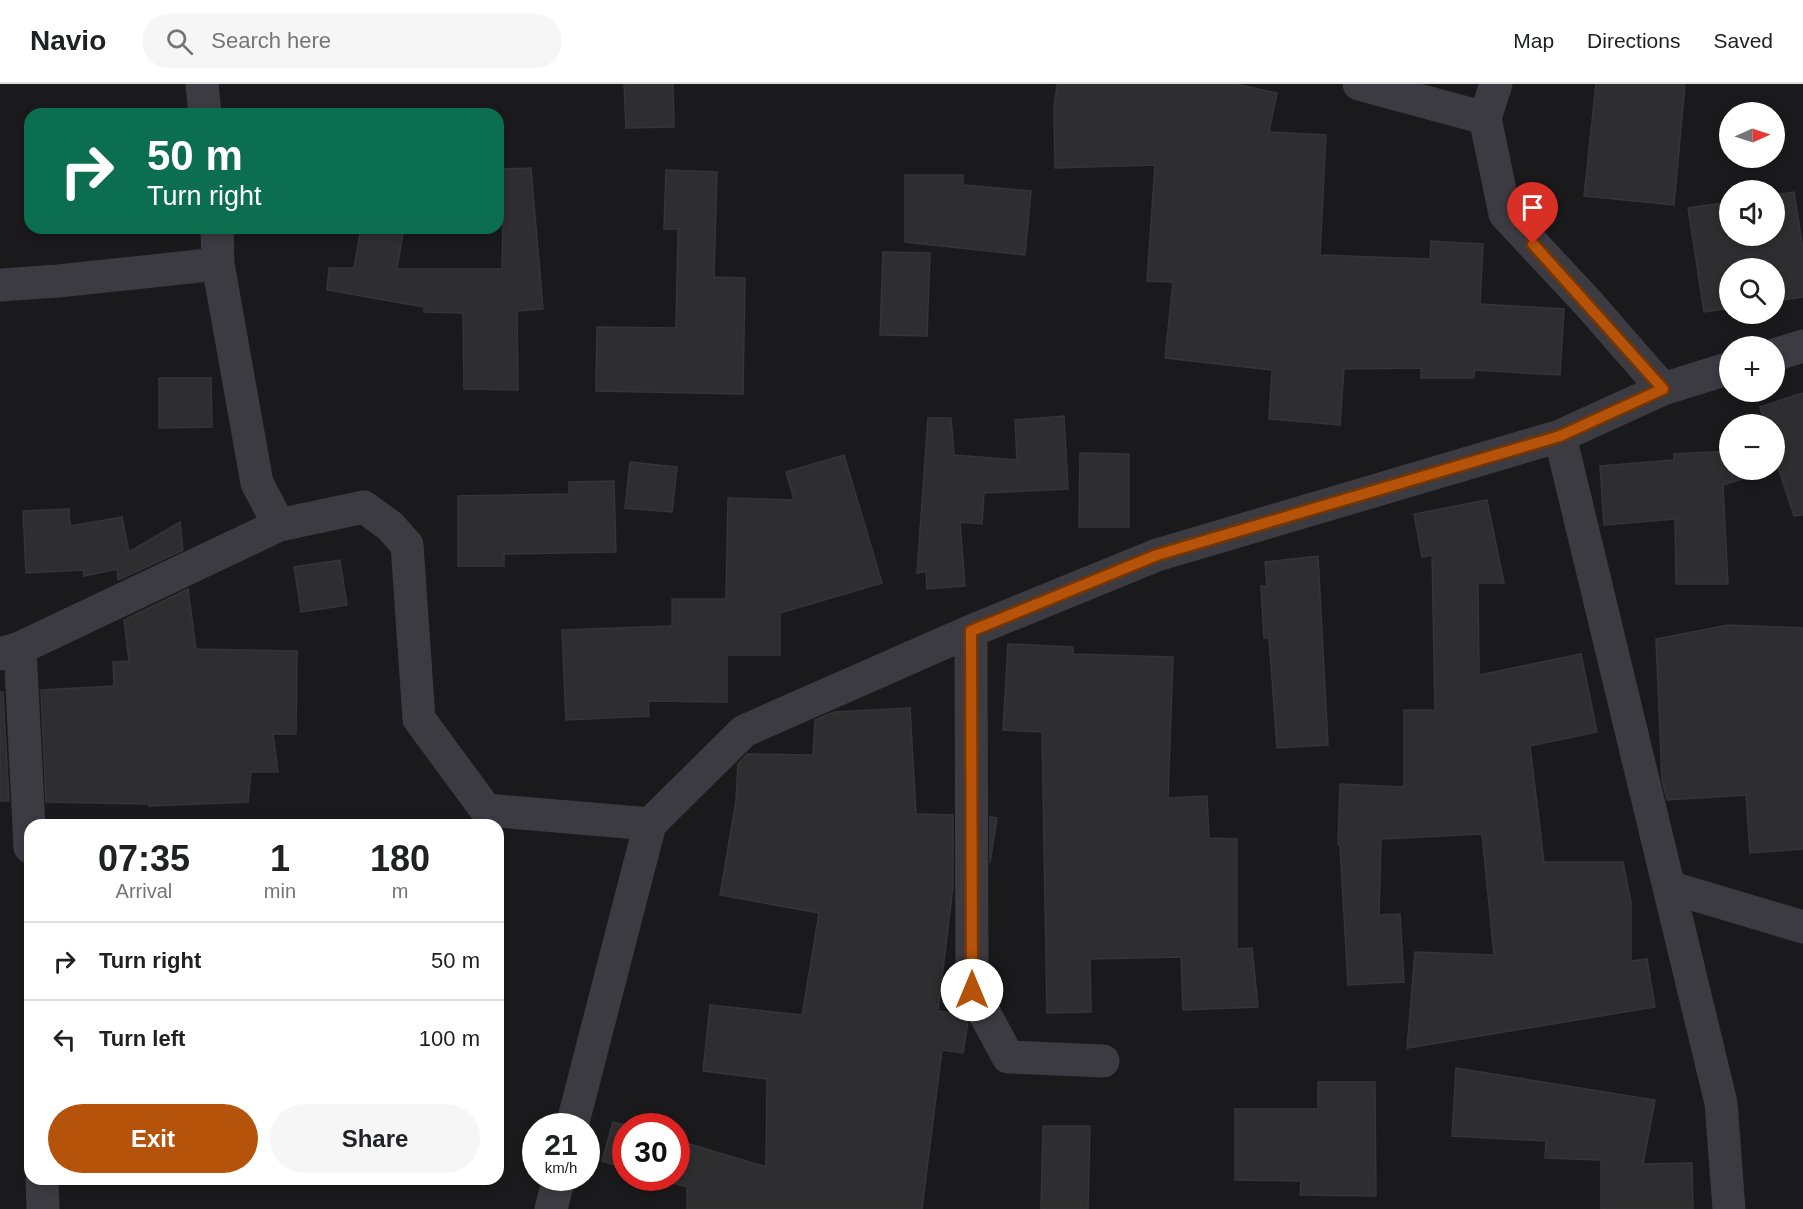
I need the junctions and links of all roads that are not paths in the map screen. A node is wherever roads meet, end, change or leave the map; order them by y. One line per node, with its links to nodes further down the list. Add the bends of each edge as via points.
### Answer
1 (201, 84): 4 (street)
2 (1359, 84): 5 (street)
3 (1496, 84): 5 (street)
4 (204, 108)
5 (1485, 118): 12 (street, via 1505,214)
6 (217, 234): 7 (street)
7 (218, 264): 8 (street); 14 (street, via 257,483)
8 (0, 285)
9 (1803, 346): 10 (street)
10 (1785, 351)
11 (1719, 371): 12 (street)
12 (1663, 389): 13 (street)
13 (1560, 436): 15 (street, via 1157,555); 19 (street)
14 (279, 525): 16 (street); 18 (street, via 364,507 407,545 418,719 486,810)
15 (971, 631): 18 (street, via 744,731); 21 (street, via 972,990 1008,1057)
16 (10, 651): 17 (street)
17 (27, 819)
18 (650, 824): 22 (street)
19 (1669, 887): 20 (street); 25 (street, via 1721,1103)
20 (1803, 927)
21 (1103, 1061)
22 (575, 1113)
23 (42, 1185): 24 (street)
24 (43, 1209)
25 (1729, 1209)

